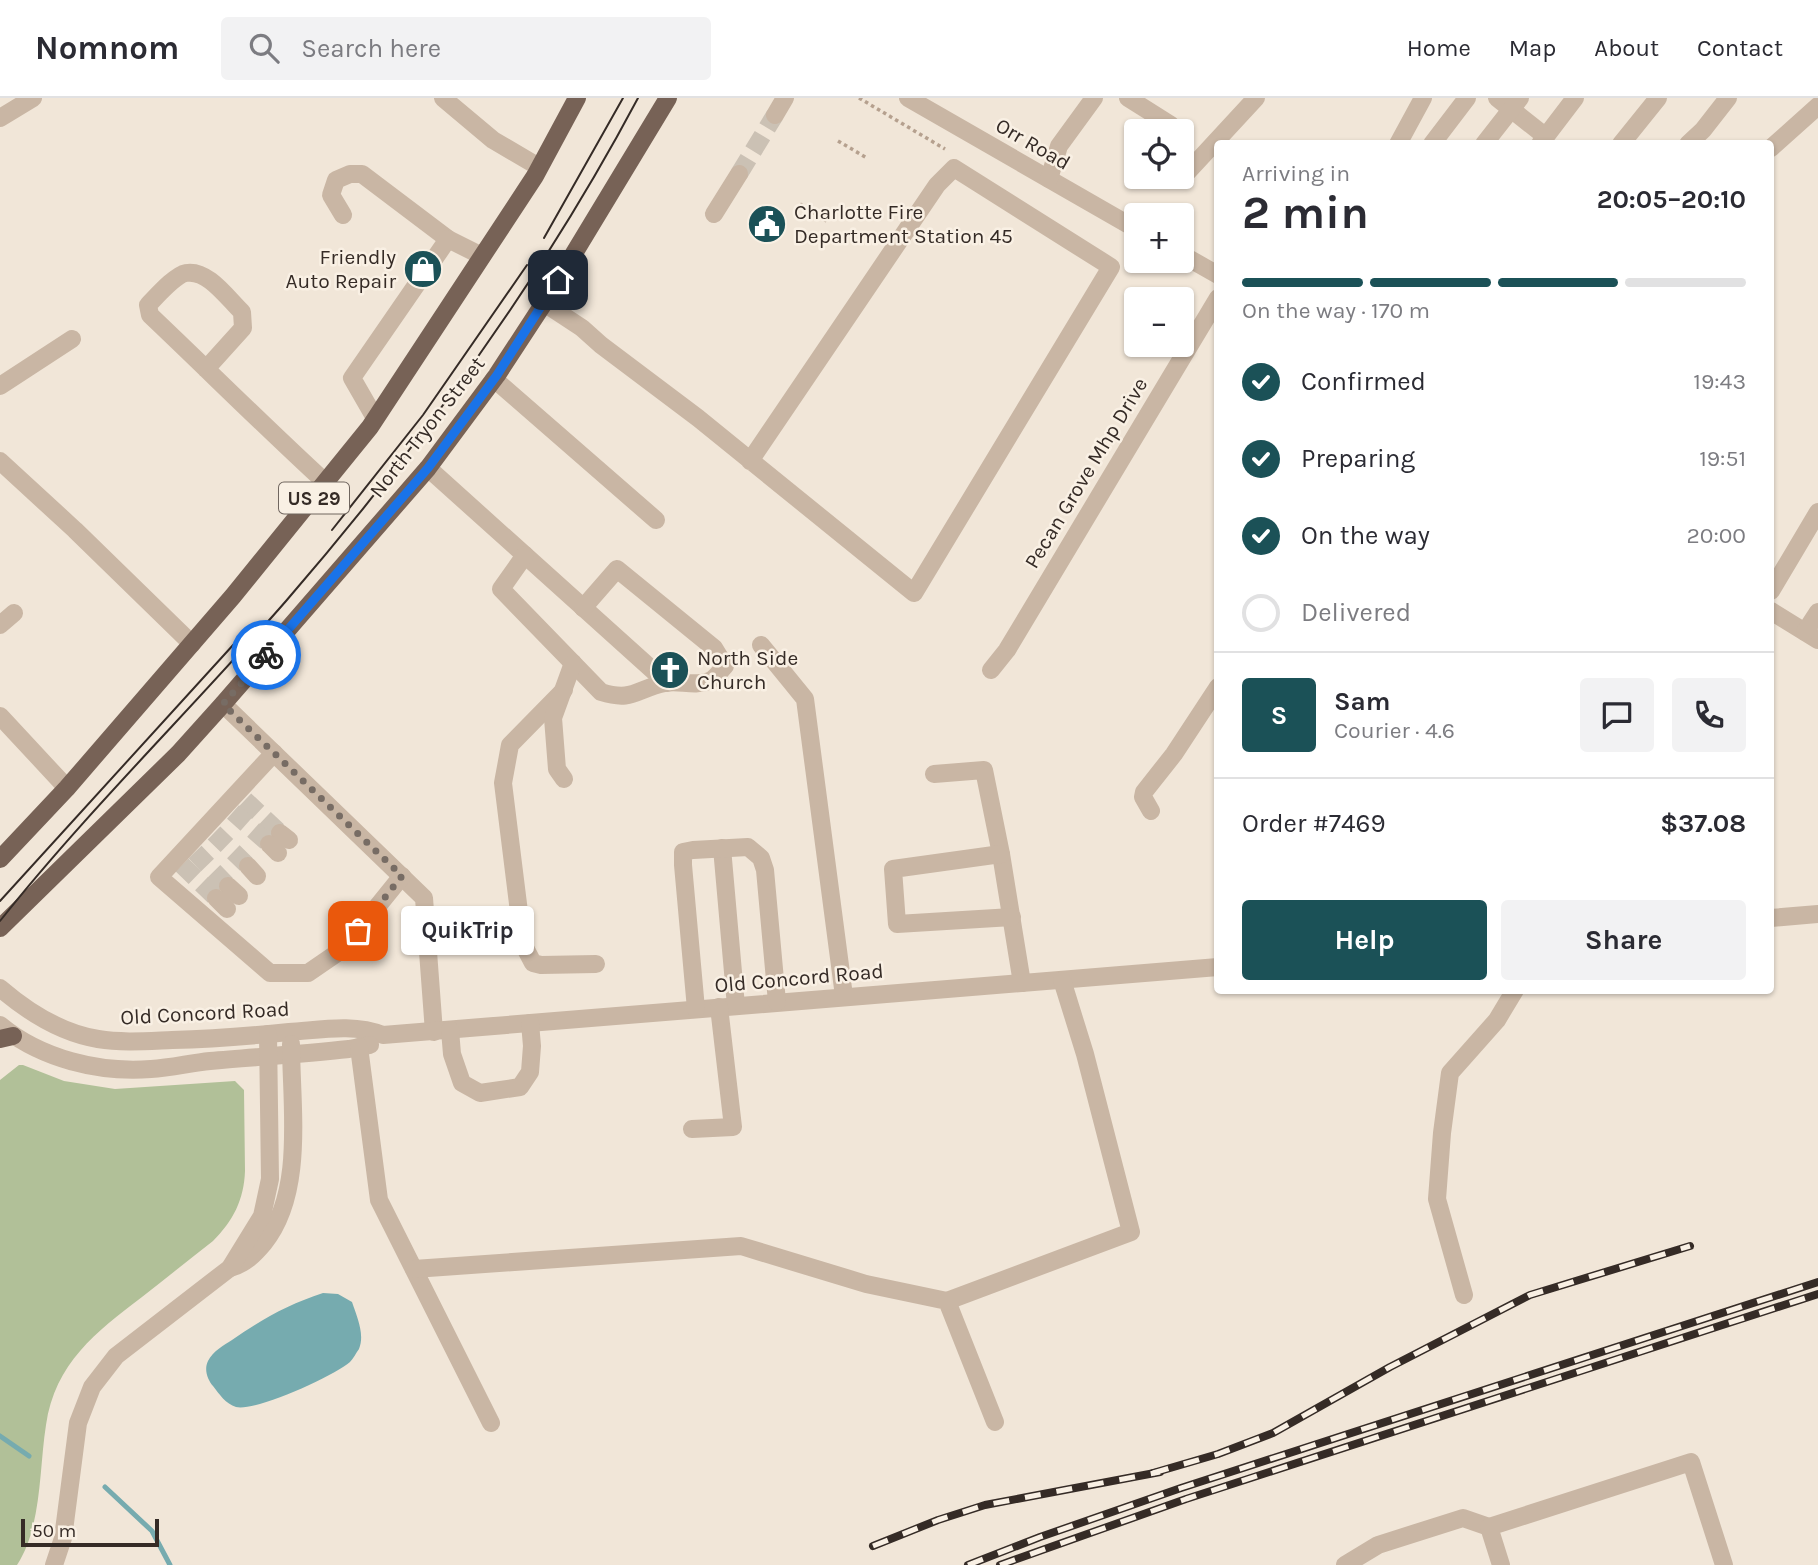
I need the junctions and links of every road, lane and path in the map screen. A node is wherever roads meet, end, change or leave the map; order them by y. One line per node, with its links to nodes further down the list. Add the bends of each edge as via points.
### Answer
1 (33, 98): 19 (street)
2 (443, 98): 34 (street, via 493,140)
3 (577, 98): 34 (main road, US 29)
4 (667, 98): 46 (main road, North Tryon Street / US 29)
5 (785, 98): 18 (street)
6 (859, 98): 31 (path)
7 (908, 98): 36 (street, Orr Road)
8 (1094, 98): 36 (street, via 1059,146)
9 (1128, 98): 20 (street)
10 (1256, 98): 21 (street)
11 (1423, 98): 22 (street)
12 (1466, 98): 23 (street)
13 (1575, 98): 25 (street)
14 (1658, 98): 26 (street)
15 (1728, 98): 27 (street)
16 (1509, 102): 24 (street); 25 (street)
17 (1818, 106): 30 (street)
18 (775, 115)
19 (0, 118)
20 (1161, 119)
21 (1217, 140)
22 (1400, 140)
23 (1435, 140)
24 (1486, 140)
25 (1543, 140)
26 (1625, 140)
27 (1692, 140)
28 (838, 141): 32 (path)
29 (1214, 143): 33 (street)
30 (1774, 145)
31 (945, 149)
32 (867, 158)
33 (1194, 164)
34 (539, 167): 43 (main road, US 29)
35 (739, 174): 38 (street)
36 (1049, 179): 41 (street, Orr Road)
37 (800, 204): 40 (path)
38 (714, 214)
39 (343, 215): 42 (street, via 331,195 336,180 362,174)
40 (828, 222)
41 (1124, 222)
42 (448, 239): 43 (street); 52 (street, via 352,378)
43 (482, 256): 52 (main road, US 29)
44 (1194, 261): 45 (street)
45 (1214, 273)
46 (544, 303): 50 (main road, North Tryon Street / US 29); 54 (street)
47 (1214, 305): 71 (street, Pecan Grove Mhp Drive)
48 (72, 339): 51 (street)
49 (206, 369): 49 (street, via 150,315 148,305 186,273 204,275 242,312 243,328); 56 (street)
50 (494, 379): 55 (main road, North Tryon Street / US 29); 58 (street)
51 (0, 386)
52 (375, 418): 56 (main road, US 29)
53 (0, 461): 68 (street)
54 (750, 461): 54 (street, via 914,593 1111,267 954,168)
55 (428, 468): 60 (street); 75 (main road, North Tryon Street / US 29)
56 (326, 483): 68 (main road, US 29)
57 (1818, 512): 59 (street)
58 (656, 520)
59 (1812, 538): 61 (street)
60 (525, 555): 62 (street); 70 (street, via 501,589)
61 (1774, 588)
62 (583, 608): 72 (street); 72 (street, via 618,569 714,648 725,666 712,681)
63 (1818, 612): 67 (street)
64 (14, 613): 66 (street)
65 (1774, 613): 67 (street)
66 (0, 625)
67 (1812, 636)
68 (192, 644): 80 (main road, US 29)
69 (761, 645): 96 (street, via 805,699)
70 (573, 663): 72 (street, via 601,692 617,697); 73 (street)
71 (991, 670)
72 (667, 683)
73 (564, 690): 79 (street, via 553,718 557,769); 90 (street, via 510,745 503,783 523,944 533,963)
74 (1214, 693): 81 (street, via 1144,792)
75 (223, 704): 77 (street); 89 (main road, North Tryon Street / US 29)
76 (0, 716): 80 (street)
77 (274, 753): 85 (street); 85 (street, via 235,803 159,877 270,973 308,973 343,949)
78 (934, 774): 83 (street, via 984,770)
79 (564, 779)
80 (67, 788): 84 (main road, US 29)
81 (1151, 811)
82 (722, 848): 97 (street, via 748,847 761,858); 98 (street); 99 (street, via 683,852)
83 (1001, 854): 87 (street); 87 (street, via 893,869 897,924)
84 (0, 859)
85 (402, 876): 101 (street, via 425,898)
86 (1818, 914): 88 (street)
87 (1012, 917): 93 (street)
88 (1774, 918)
89 (0, 928)
90 (596, 964)
91 (1214, 967): 92 (street, Old Concord Road)
92 (1062, 980): 93 (street, Old Concord Road); 113 (street, via 1131,1232)
93 (1022, 983): 96 (street, Old Concord Road)
94 (0, 988): 104 (street, Old Concord Road, via 37,1017 96,1039 137,1042)
95 (1512, 994): 112 (street, via 1497,1020 1450,1073 1437,1199)
96 (844, 996): 97 (street, Old Concord Road)
97 (777, 1002): 98 (street, Old Concord Road)
98 (728, 1006): 99 (street, Old Concord Road); 109 (street, via 733,1127)
99 (696, 1009): 100 (street, Old Concord Road)
100 (530, 1023): 101 (street, Old Concord Road); 101 (street, via 530,1072 520,1087 480,1093 462,1083)
101 (442, 1031): 105 (street, Old Concord Road)
102 (290, 1032): 104 (street, Old Concord Road); 105 (street, Old Concord Road, via 351,1028); 107 (street)
103 (4, 1033): 108 (street, Old Concord Road, via 63,1059 121,1069)
104 (268, 1034): 108 (street)
105 (383, 1035): 106 (street, Old Concord Road)
106 (359, 1047): 107 (street, Old Concord Road); 111 (street, via 379,1200)
107 (291, 1055): 108 (street, Old Concord Road); 110 (street, via 293,1160 287,1198 278,1223 261,1247)
108 (269, 1056): 110 (street, via 269,1193 258,1225)
109 (692, 1129)
110 (230, 1268): 117 (street, via 116,1356 92,1387 78,1423 63,1538)
111 (414, 1269): 113 (street, via 741,1246 866,1284); 115 (street)
112 (1464, 1295)
113 (947, 1301): 114 (street)
114 (995, 1422)
115 (491, 1423)
116 (1489, 1527): 118 (street, via 1463,1518 1378,1545); 119 (street); 120 (street, via 1690,1462)
117 (54, 1565)
118 (1345, 1565)
119 (1501, 1565)
120 (1724, 1565)

